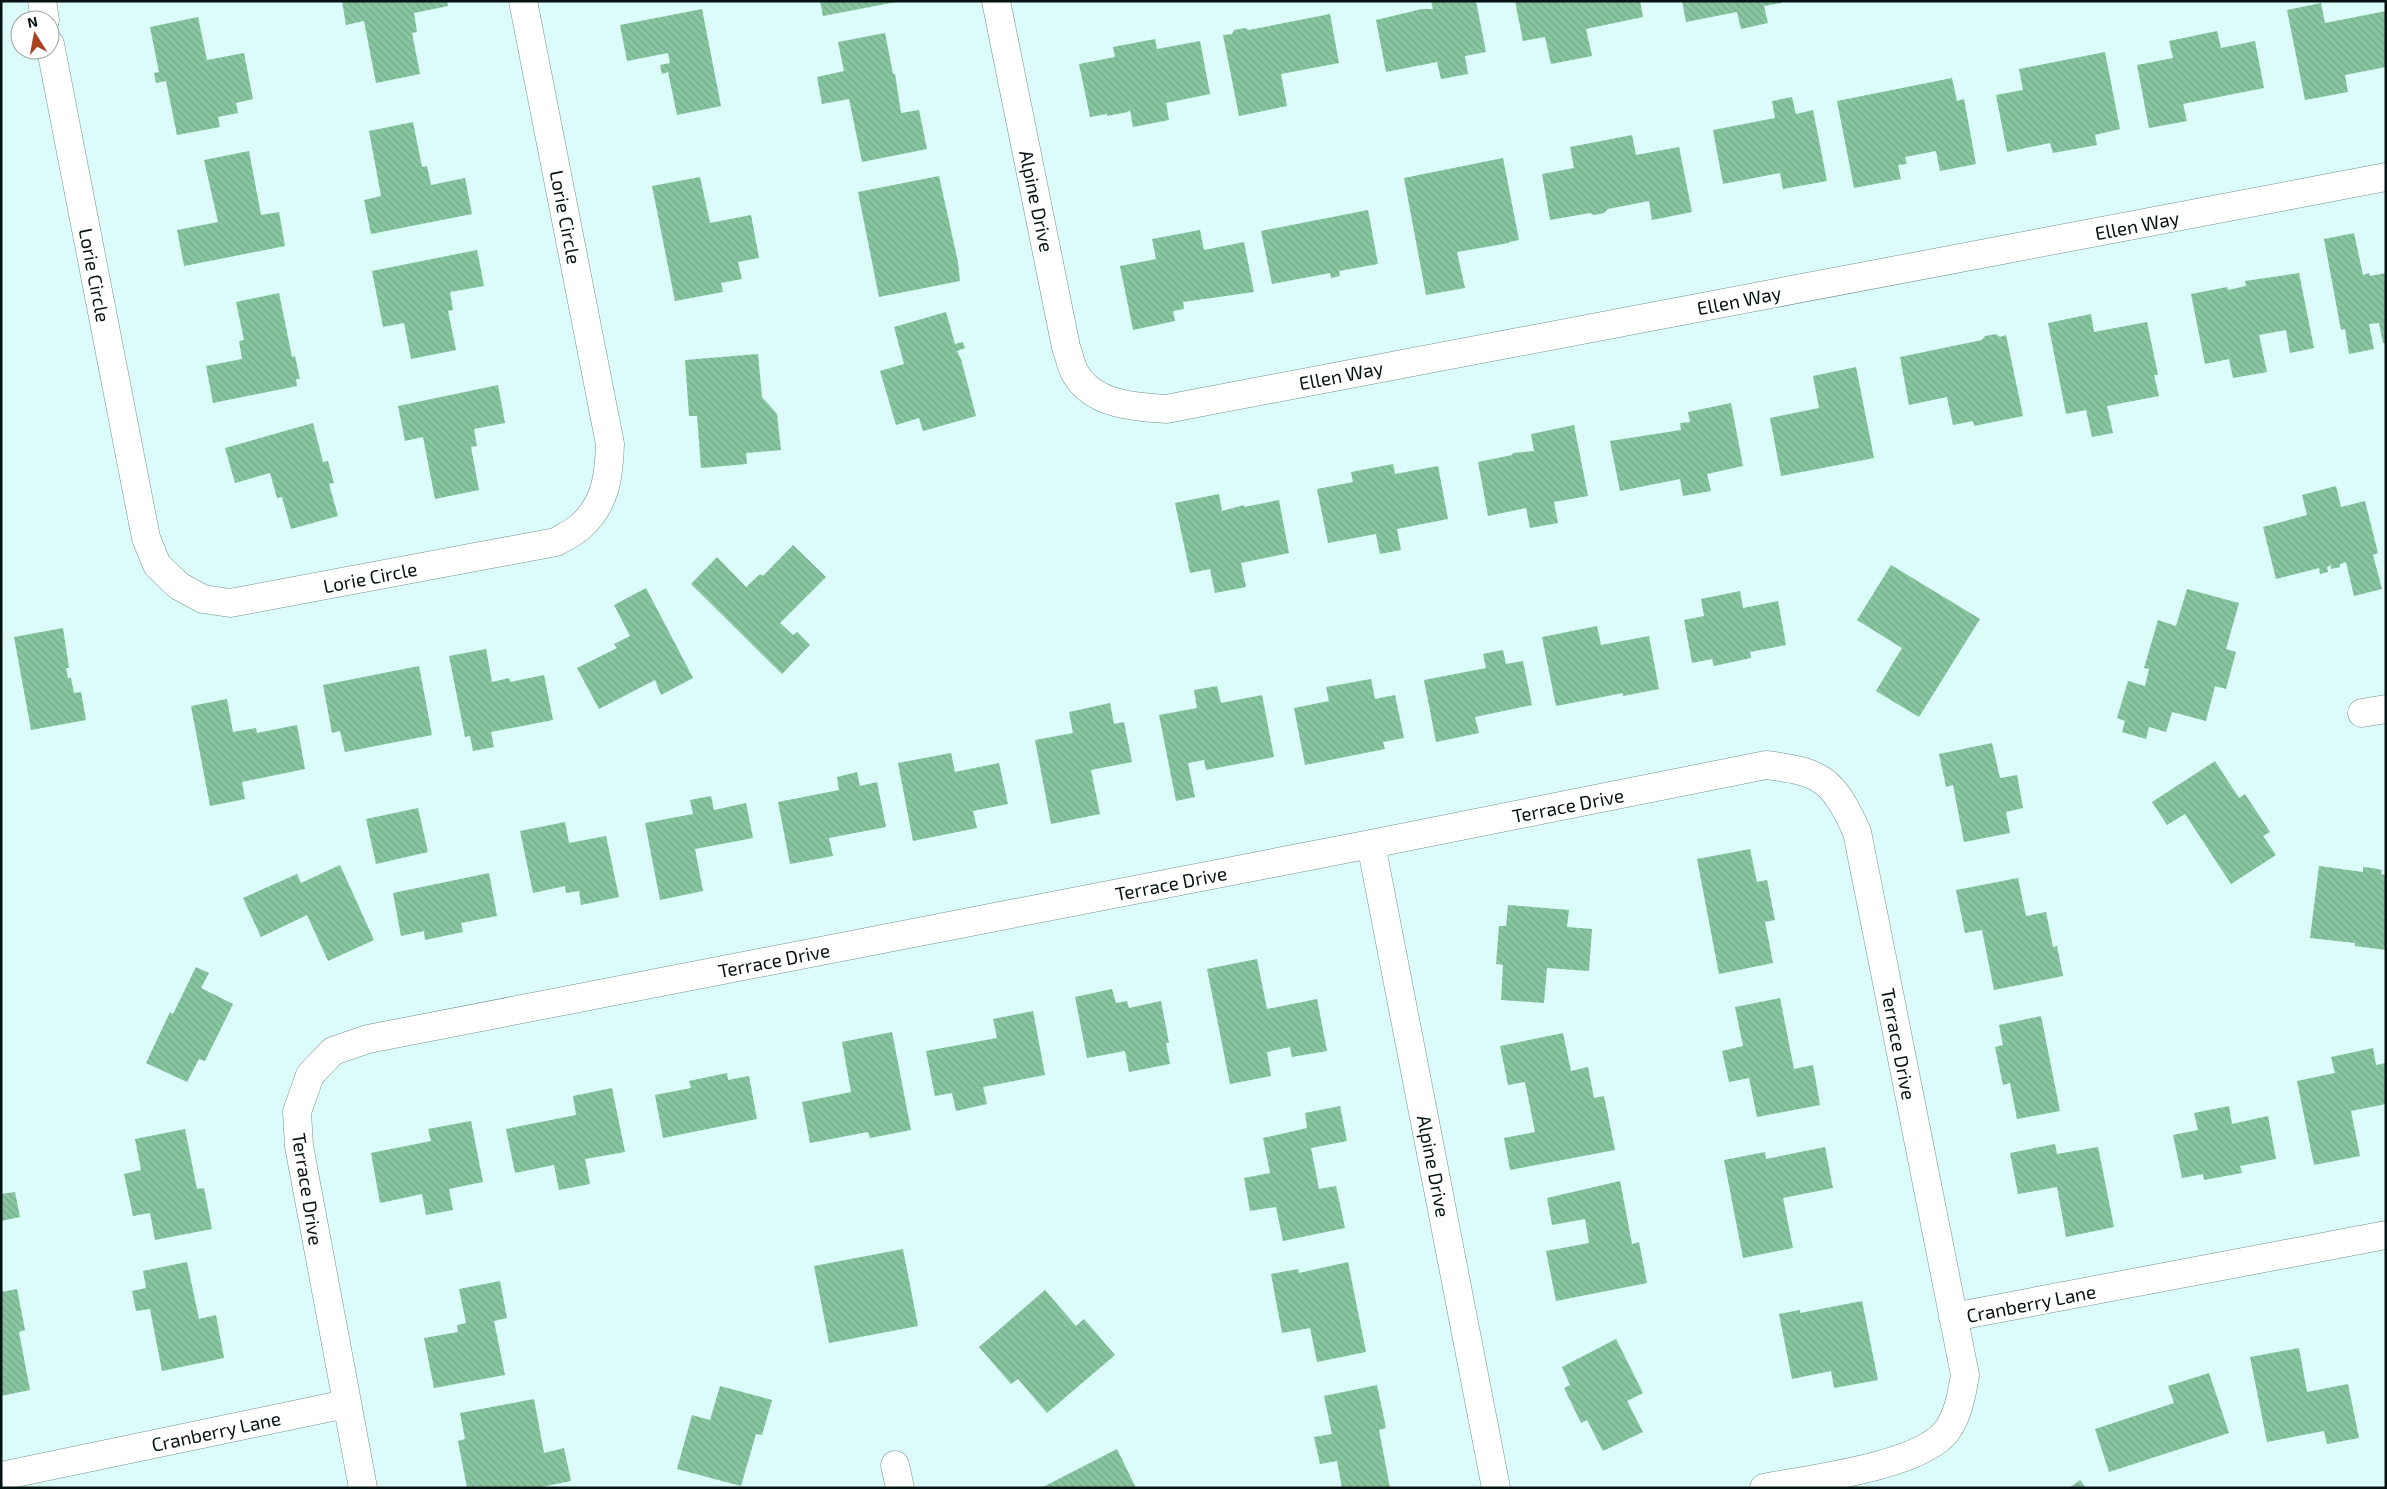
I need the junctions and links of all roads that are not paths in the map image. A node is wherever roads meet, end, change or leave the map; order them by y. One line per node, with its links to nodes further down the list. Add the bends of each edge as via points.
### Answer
1 (523, 1): 3 (street, Lorie Circle, via 610,444 609,478 598,504 580,527 556,542 230,603 202,599 179,586 157,565 146,538)
2 (996, 1): 5 (street, Alpine Drive, via 1066,347 1075,374)
3 (53, 60)
4 (2386, 178): 5 (street, Ellen Way, via 1166,408 1126,406)
5 (1094, 394)
6 (1371, 844): 8 (street, Terrace Drive, via 1766,765 1798,769 1826,781 1844,804 1857,832); 9 (street, Terrace Drive, via 368,1039 333,1052 310,1075 297,1112 298,1146); 12 (street, Alpine Drive)
7 (2386, 1235): 8 (street, Cranberry Lane)
8 (1953, 1317): 13 (street, Cranberry Lane, via 1965,1375 1959,1406 1946,1432 1924,1449 1898,1461)
9 (346, 1404): 10 (street, Cranberry Lane); 11 (street)
10 (1, 1476)
11 (363, 1488)
12 (1496, 1488)
13 (1764, 1488)

